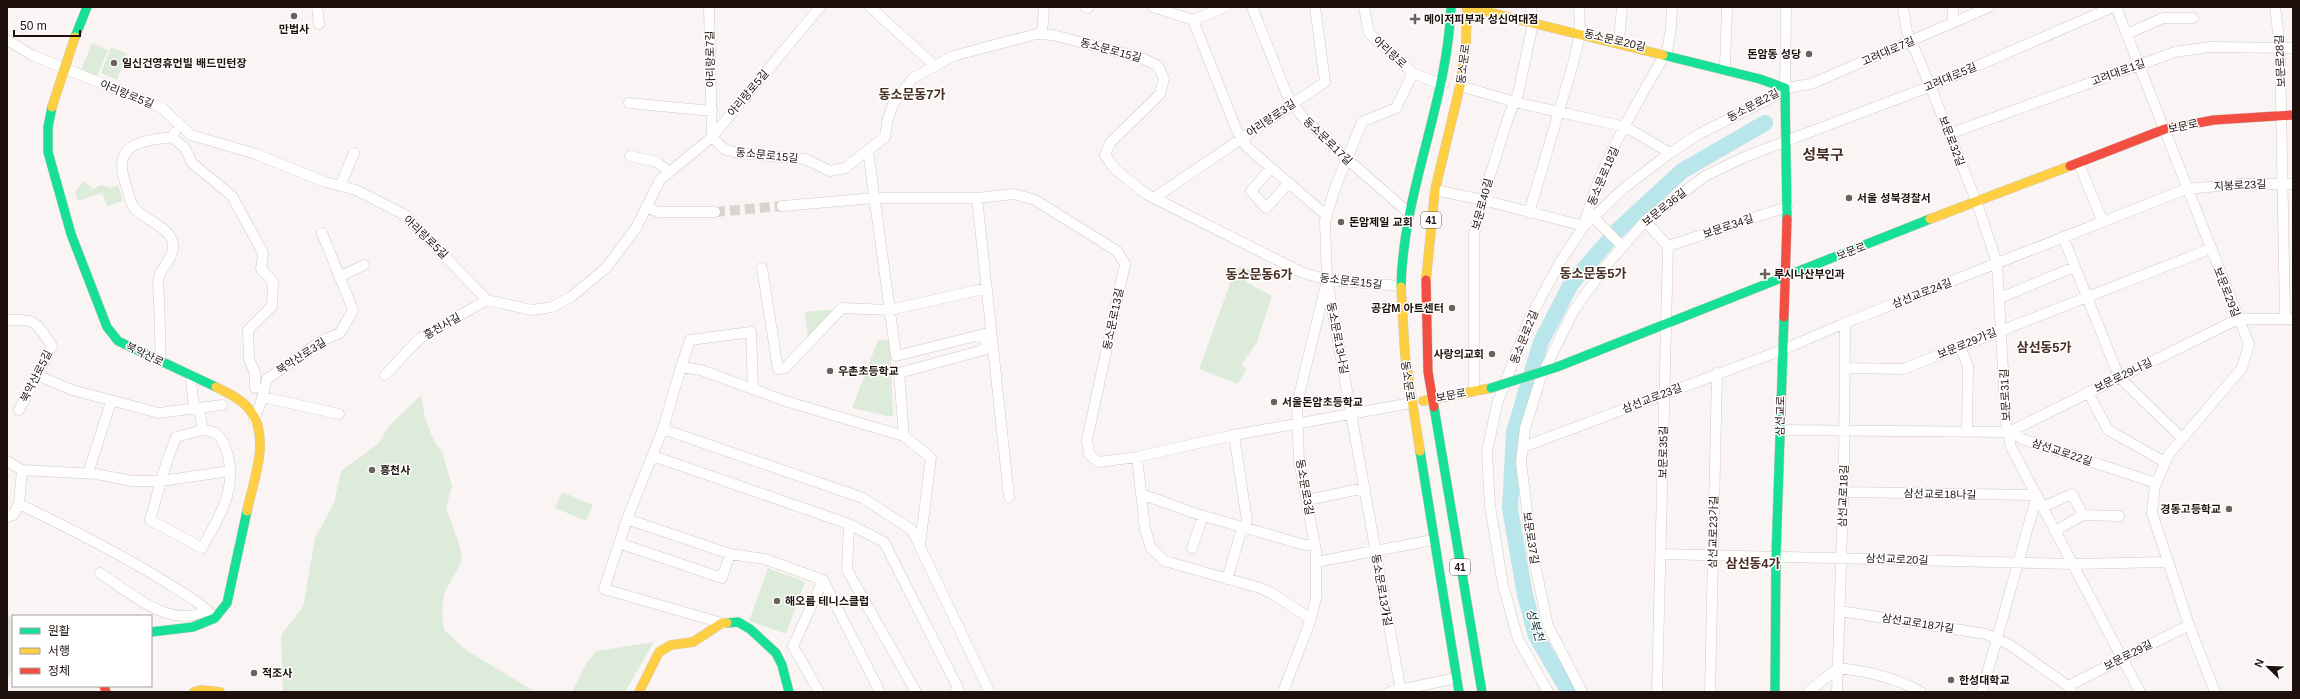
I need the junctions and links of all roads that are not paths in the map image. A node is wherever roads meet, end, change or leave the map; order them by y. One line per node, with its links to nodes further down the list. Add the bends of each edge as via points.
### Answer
1 (87, 7): 120 (main road, 북악산로, bridge, via 52,107 48,127 48,152 71,234 102,318 118,341)
2 (317, 7): 30 (street)
3 (709, 7): 52 (street, 아리랑로7길)
4 (820, 7): 61 (street, 아리랑로5길)
5 (870, 7): 41 (street)
6 (1044, 7): 32 (street)
7 (1153, 7): 27 (street)
8 (1225, 7): 27 (street)
9 (1252, 7): 51 (street, 동소문로17길)
10 (1315, 7): 51 (street, 아리랑로3길, via 1326,82)
11 (1364, 7): 43 (street, 아리랑로, via 1369,33)
12 (1451, 7): 46 (main road, 동소문로 / 41, via 1450,45)
13 (1468, 7): 28 (main road, 동소문로20길); 47 (main road, 동소문로 / 41)
14 (1531, 7): 28 (street, 보문로40길)
15 (1579, 7): 31 (street)
16 (1622, 7): 35 (street)
17 (1672, 7): 39 (street, via 1671,28)
18 (1727, 7): 42 (street)
19 (1786, 7): 48 (street)
20 (1903, 7): 36 (street, via 1907,32)
21 (1953, 7): 29 (street)
22 (1989, 7): 29 (street, 고려대로7길)
23 (2113, 7): 45 (street, 고려대로5길)
24 (2116, 7): 33 (street, 보문로29길)
25 (2275, 7): 37 (street, 보문로28길)
26 (2192, 18): 33 (street, via 2163,18)
27 (1193, 20): 62 (street)
28 (1533, 23): 31 (main road, 동소문로20길); 49 (street, 보문로40길)
29 (1953, 23): 36 (street, 고려대로7길)
30 (319, 24)
31 (1580, 33): 35 (main road, 동소문로20길); 39 (main road, 동소문로20길); 53 (street)
32 (1042, 34): 41 (street, 동소문로15길, via 953,56); 79 (street, 동소문로15길, via 1142,58 1158,66 1164,79 1160,94 1110,143 1105,155 1115,169)
33 (2127, 34): 40 (street, 보문로29길)
34 (7, 40): 56 (street, 아리랑로5길, via 32,56 162,108)
35 (1619, 40): 39 (main road, 동소문로20길)
36 (1912, 43): 45 (street, 보문로32길); 48 (street, 고려대로7길, via 1812,84)
37 (2280, 48): 38 (street, 고려대로1길); 40 (street, 고려대로1길, via 2209,46 2175,52); 54 (street, 보문로28길)
38 (2293, 48)
39 (1665, 54): 42 (main road, 동소문로20길); 44 (main road, 동소문로20길); 57 (street)
40 (2140, 64): 58 (street, 보문로29길); 59 (street, 고려대로1길)
41 (934, 65): 64 (street, 동소문로15길, via 913,78 901,93 893,104 885,137)
42 (1725, 67): 44 (main road, 동소문로20길)
43 (1413, 73): 46 (street, 동소문로); 68 (street, via 1396,108 1362,122)
44 (1760, 79): 48 (main road, 동소문로20길)
45 (1929, 83): 59 (street, 보문로32길); 63 (street, 고려대로5길)
46 (1443, 85): 86 (main road, 동소문로 / 41)
47 (1460, 86): 49 (street); 76 (main road, 동소문로 / 41)
48 (1785, 92): 63 (main road); 65 (street, 동소문로2길, via 1699,134)
49 (1515, 102): 53 (street); 80 (street, 보문로40길)
50 (629, 103): 52 (street)
51 (1292, 103): 62 (street, 아리랑로3길); 68 (street, 동소문로17길)
52 (712, 111): 61 (street, 아리랑로7길)
53 (1559, 112): 57 (street); 87 (street)
54 (2282, 115): 55 (main road, 보문로); 58 (main road, 보문로, via 2214,120); 73 (street, 보문로28길)
55 (2293, 115)
56 (180, 125): 60 (street); 74 (street, 아리랑로5길, via 191,135 265,157)
57 (1626, 127): 65 (street); 92 (street, 동소문로18길, via 1590,201)
58 (2165, 129): 69 (main road, 보문로); 75 (street, 보문로29길)
59 (1949, 134): 81 (street, 보문로32길)
60 (172, 137): 120 (street, via 146,140 132,145 126,151 122,163 122,173 133,207 171,236 173,245 171,258 159,277); 129 (street, via 185,148 192,163 232,196 263,253 261,269 273,282 272,306 248,330 249,359 256,373)
61 (712, 137): 64 (street, 동소문로15길, via 724,149 805,159 830,171 845,168); 71 (street, 아리랑로5길)
62 (1241, 138): 70 (street, via 1247,147); 79 (street, 아리랑로3길)
63 (1786, 142): 83 (main road); 90 (street, 보문로36길, via 1747,156 1705,176)
64 (868, 150): 77 (street)
65 (1670, 153): 89 (street, 동소문로2길, via 1624,188)
66 (354, 154): 74 (street)
67 (630, 156): 71 (street, via 657,162)
68 (1347, 159): 86 (street, 동소문로17길); 88 (street)
69 (2079, 164): 81 (main road, 보문로); 91 (street)
70 (1272, 168): 72 (street); 72 (street, via 1251,191 1266,208)
71 (669, 172): 84 (street, 아리랑로5길, via 660,180)
72 (1289, 183): 88 (street)
73 (2288, 184): 75 (street, 지봉로23길, via 2241,184); 112 (street, 보문로28길)
74 (340, 186): 109 (street, 아리랑로5길, via 356,190 405,215)
75 (2186, 189): 91 (street, 삼선교로24길); 97 (street, 보문로29길)
76 (1435, 190): 80 (street); 135 (main road, 동소문로 / 41, via 1425,287 1428,372)
77 (875, 198): 78 (street); 82 (street); 110 (street)
78 (977, 198): 106 (street); 156 (street, 동소문로13길, via 1014,194 1035,200 1117,251 1125,264 1087,440 1089,454 1098,462)
79 (1154, 198): 104 (street, 동소문로15길, via 1301,272)
80 (1483, 200): 87 (street); 131 (street, 보문로40길, via 1474,234)
81 (1977, 203): 98 (street, 보문로31길); 102 (main road, 보문로)
82 (782, 206)
83 (1787, 206): 96 (street, 보문로34길); 102 (main road)
84 (646, 207): 85 (street, via 658,212); 109 (street, 아리랑로5길, via 636,228 606,268 571,297 552,307 532,310)
85 (715, 212)
86 (1409, 213): 105 (main road, 동소문로 / 41)
87 (1529, 213): 92 (street)
88 (1327, 216): 104 (street, 동소문로13나길)
89 (1594, 218): 92 (street, 동소문로2길); 95 (street)
90 (1645, 221): 95 (street, 보문로36길); 96 (street)
91 (2103, 222): 94 (street, 삼선교로24길)
92 (1584, 226): 223 (street, 동소문로2길, via 1560,262 1529,320 1497,404 1487,452 1490,506 1503,585 1518,638)
93 (322, 233): 103 (street, 북악산로3길)
94 (2063, 237): 98 (street, 삼선교로24길); 100 (street)
95 (1622, 246): 127 (street, 보문로36길, via 1574,310)
96 (1668, 246): 115 (street, 보문로35길)
97 (2210, 249): 107 (street, 보문로29가길); 111 (street, 보문로29길)
98 (1997, 263): 108 (street, 보문로31길); 114 (street, 삼선교로24길)
99 (364, 265): 103 (street)
100 (2074, 267): 107 (street); 108 (street)
101 (762, 268): 110 (street, via 778,369 790,363 842,308)
102 (1783, 276): 115 (main road, 보문로); 119 (main road, 삼선교로)
103 (340, 277): 134 (street, 북악산로3길, via 353,310 340,333 321,341 267,379)
104 (1327, 280): 105 (street, 동소문로15길); 142 (street, 동소문로13나길); 144 (street, 동소문로3길, via 1297,404)
105 (1400, 286): 137 (main road, 동소문로 / 41, via 1402,331)
106 (987, 288): 110 (street); 168 (street)
107 (2086, 296): 116 (street, 보문로29가길); 128 (street)
108 (2000, 298): 116 (street, 보문로31길)
109 (487, 300): 125 (street, 흥천사길, via 420,338)
110 (890, 310): 152 (street, via 896,356 984,334 986,349 899,373)
111 (2238, 319): 112 (street); 128 (street, 보문로29나길); 153 (street, 보문로29길, via 2249,344 2242,368)
112 (2289, 319)
113 (9, 320): 117 (street, 북악산로5길); 124 (street, 북악산로5길, via 24,319 35,322 52,346)
114 (1845, 323): 119 (street, 삼선교로24길); 122 (street, 삼선교로18길)
115 (1666, 325): 131 (main road, 보문로, bridge, via 1557,367); 133 (street, 보문로35길)
116 (2002, 329): 118 (street, 보문로29가길); 150 (street, 보문로31길, via 2006,422)
117 (7, 330)
118 (1960, 346): 122 (street, 보문로29가길, via 1903,369); 149 (street, via 1968,366)
119 (1782, 350): 123 (street, 삼선교로23길); 148 (main road, 삼선교로)
120 (161, 362): 126 (main road, 북악산로)
121 (681, 367): 130 (street, via 701,370); 130 (street, via 690,340 751,332); 145 (street)
122 (1845, 368): 146 (street, 삼선교로18길)
123 (1717, 373): 133 (street, 삼선교로23길); 188 (street, 삼선교로23가길)
124 (37, 374): 136 (street, via 72,390); 140 (street, 북악산로5길)
125 (385, 375)
126 (193, 377): 139 (street, via 191,382 194,406); 143 (main road, 북악산로, via 231,395 250,410)
127 (1541, 377): 154 (street, 보문로37길, via 1525,428)
128 (2118, 377): 132 (street, 보문로29나길); 153 (street)
129 (255, 388)
130 (753, 389): 152 (street)
131 (1474, 391): 135 (main road, 보문로)
132 (2088, 392): 150 (street, 보문로29나길); 158 (street, via 2108,430)
133 (1664, 393): 154 (street, 삼선교로23길); 187 (street, 보문로35길)
134 (262, 397): 141 (street); 143 (street, 북악산로3길)
135 (1432, 399): 137 (main road, 보문로); 222 (main road, 동소문로 / 41)
136 (111, 402): 139 (street, via 159,413); 161 (street)
137 (1411, 403): 142 (street, 동소문로13길); 180 (main road, 동소문로 / 41)
138 (222, 405): 139 (street)
139 (199, 409): 147 (street)
140 (19, 410)
141 (339, 414)
142 (1353, 414): 144 (street, 동소문로13길); 164 (street, 동소문로13가길)
143 (254, 420): 200 (main road, 북악산로, via 261,444 227,603)
144 (1298, 425): 151 (street, 동소문로13길); 169 (street, 동소문로3길, via 1299,461)
145 (663, 429): 155 (street); 182 (street, via 863,498 912,530)
146 (1844, 429): 148 (street, 삼선교로22길); 149 (street, 삼선교로22길); 165 (street, 삼선교로18길)
147 (203, 430): 160 (street, via 213,430 222,437 229,458); 162 (street, via 176,437)
148 (1780, 430): 189 (main road, 삼선교로)
149 (1967, 431): 150 (street, 삼선교로22길)
150 (2009, 432): 163 (street, 삼선교로22길, via 2025,440); 167 (street, 보문로31길, via 2011,447)
151 (1234, 435): 156 (street, 동소문로13길); 178 (street, via 1247,521)
152 (904, 436): 182 (street, via 931,458)
153 (2182, 438): 158 (street, 보문로29길)
154 (1523, 447): 224 (street, 보문로37길, via 1521,462 1526,513 1548,626)
155 (653, 456): 176 (street); 177 (street)
156 (1137, 457): 166 (street)
157 (7, 461): 159 (street)
158 (2165, 462): 163 (street, 보문로29길)
159 (22, 470): 161 (street); 170 (street)
160 (230, 471): 162 (street); 162 (street, via 230,492 226,503 202,548 150,520)
161 (88, 474): 162 (street)
162 (162, 481)
163 (2156, 483): 192 (street, 보문로29길, via 2152,513)
164 (1365, 488): 169 (street); 185 (street, 동소문로13가길)
165 (1843, 492): 167 (street, 삼선교로18나길); 190 (street, 삼선교로18길)
166 (1141, 494): 173 (street); 196 (street, via 1145,529 1151,548 1165,561)
167 (2037, 495): 171 (street, 보문로31길); 193 (street)
168 (1009, 497)
169 (1307, 500): 183 (street, 동소문로3길)
170 (19, 504): 175 (street, via 13,515); 198 (street, via 120,554)
171 (2043, 507): 172 (street, via 2072,494); 179 (street, 보문로31길)
172 (2083, 515): 174 (street); 179 (street)
173 (1203, 516): 178 (street); 184 (street)
174 (2119, 516)
175 (7, 517)
176 (627, 519): 181 (street); 186 (street)
177 (849, 524): 218 (street, via 846,570); 219 (street, via 884,542 959,690)
178 (1244, 527): 183 (street, via 1305,545); 196 (street)
179 (2055, 531): 194 (street, 보문로31길)
180 (1433, 540): 185 (street); 208 (main road, 동소문로 / 41)
181 (619, 543): 186 (street, via 722,578); 202 (street, via 604,589)
182 (920, 544): 210 (street)
183 (1315, 544): 191 (street, 동소문로3길)
184 (1192, 548)
185 (1376, 552): 191 (street); 211 (street, 동소문로13가길)
186 (730, 554): 197 (street, via 766,559)
187 (1660, 554): 188 (street); 225 (street, 보문로35길)
188 (1712, 555): 189 (street); 226 (street, 삼선교로23가길)
189 (1776, 556): 190 (street, 삼선교로20길); 227 (main road, 삼선교로)
190 (1841, 557): 193 (street, 삼선교로20길); 199 (street, 삼선교로18길)
191 (1316, 562): 201 (street, 동소문로3길, via 1316,598)
192 (2167, 562): 194 (street, 삼선교로20길); 203 (street, 보문로29길)
193 (2018, 563): 194 (street, 삼선교로20길); 205 (street)
194 (2072, 564): 206 (street, 보문로31길)
195 (100, 573): 198 (street, via 163,613 192,615)
196 (1227, 579): 201 (street, via 1273,594)
197 (823, 580): 216 (street, via 794,646); 217 (street)
198 (207, 610): 200 (street)
199 (1840, 611): 205 (street, 삼선교로18가길, via 1986,634); 207 (street, 삼선교로18길)
200 (215, 618): 204 (main road, via 193,626)
201 (1311, 619): 220 (street, 동소문로3길)
202 (722, 623): 214 (main road, via 692,642 671,644 659,652); 215 (main road, via 738,622 750,629 776,654 782,665)
203 (2189, 624): 206 (street, 보문로29길); 233 (street, 보문로29길)
204 (152, 632)
205 (1996, 639): 209 (street, 삼선교로18가길, via 2010,645); 231 (street)
206 (2122, 657): 209 (street, 보문로29길); 232 (street, 보문로31길)
207 (1838, 668): 228 (street); 229 (street, 삼선교로18길); 230 (street, via 1881,676)
208 (1457, 678): 211 (street); 221 (main road, 동소문로 / 41)
209 (2070, 689)
210 (989, 691)
211 (1397, 691)
212 (194, 692): 213 (main road)
213 (220, 692)
214 (639, 692)
215 (789, 692)
216 (820, 692)
217 (880, 692)
218 (916, 692)
219 (956, 692)
220 (1283, 692)
221 (1459, 692)
222 (1482, 692)
223 (1548, 692)
224 (1582, 692)
225 (1657, 692)
226 (1710, 692)
227 (1775, 692)
228 (1808, 692)
229 (1837, 692)
230 (1921, 692)
231 (1982, 692)
232 (2140, 692)
233 (2215, 692)

